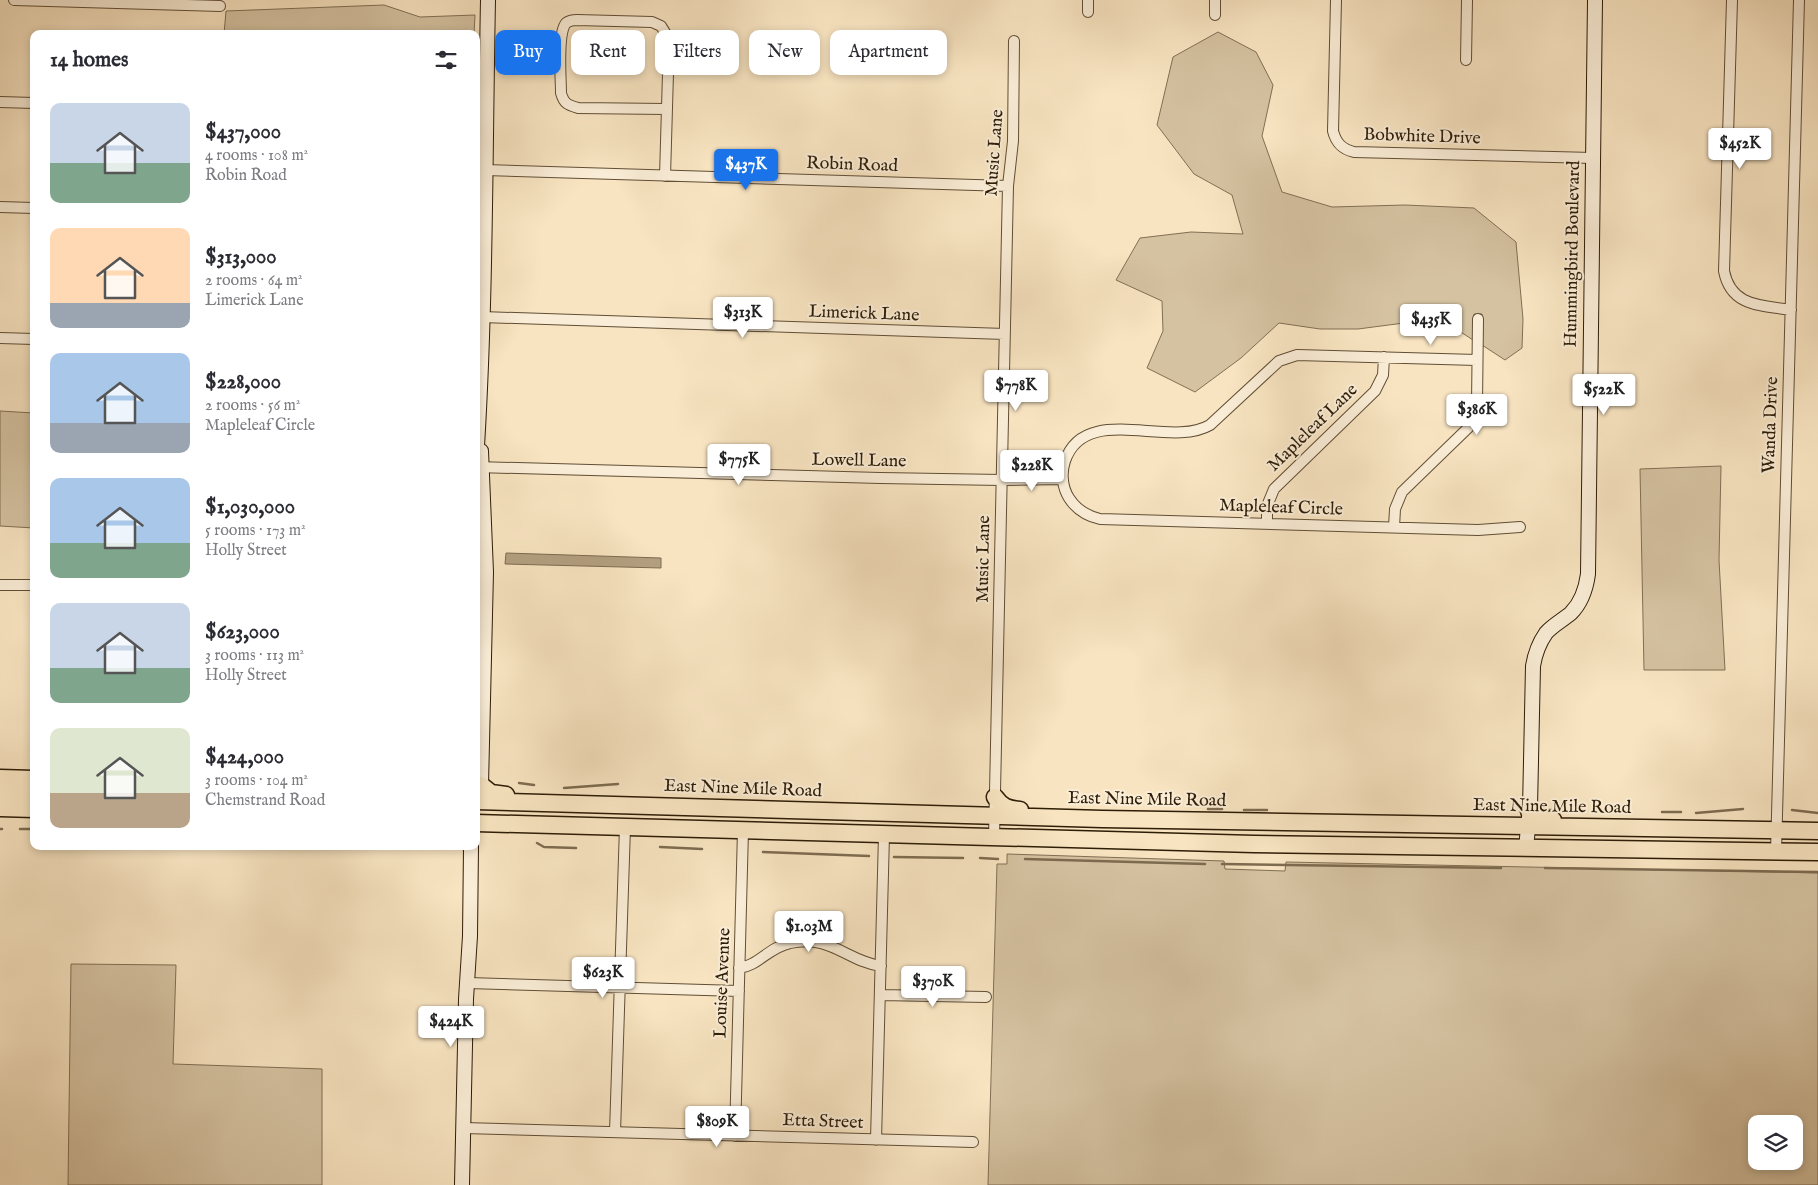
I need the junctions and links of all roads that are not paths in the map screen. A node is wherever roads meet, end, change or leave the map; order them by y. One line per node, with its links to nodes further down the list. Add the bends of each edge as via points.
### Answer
1 (14, 0): 10 (street)
2 (488, 0): 19 (street)
3 (1088, 0): 11 (street)
4 (1215, 0): 12 (street)
5 (1336, 0): 18 (street, Bobwhite Drive, via 1332,132 1341,147 1354,152)
6 (1467, 0): 14 (street)
7 (1595, 0): 18 (street, Hummingbird Boulevard)
8 (1732, 0): 24 (street, via 1725,277 1730,290 1740,299)
9 (1800, 0): 24 (street, Wanda Drive)
10 (220, 6)
11 (1088, 12)
12 (1214, 15)
13 (1014, 41): 21 (street, Music Lane, via 1014,133)
14 (1466, 60)
15 (0, 102): 16 (street)
16 (30, 103)
17 (666, 109): 17 (street, via 669,39 661,26 652,22 577,20 565,25 561,34 563,102 578,108); 20 (street)
18 (1593, 158): 63 (street, Hummingbird Boulevard, via 1588,574 1578,604 1546,634 1535,654)
19 (485, 170): 20 (street, Robin Road); 25 (street)
20 (665, 176): 21 (street, Robin Road)
21 (1008, 186): 27 (street, Music Lane)
22 (0, 207): 23 (street)
23 (30, 208)
24 (1790, 310): 67 (street, Wanda Drive)
25 (482, 317): 27 (street, Limerick Lane); 32 (street)
26 (1478, 319): 31 (street)
27 (1005, 334): 34 (street, Music Lane)
28 (0, 338): 29 (street)
29 (30, 339)
30 (1384, 357): 31 (street); 35 (street, via 1297,354 1288,357 1202,430 1184,433 1094,432 1086,435 1067,454); 38 (street, Mapleleaf Lane, via 1383,375 1375,391 1274,488 1267,506)
31 (1477, 360): 39 (street, via 1477,404 1473,420 1402,492 1395,509)
32 (480, 413)
33 (480, 465): 36 (street, Lowell Lane)
34 (1003, 468): 35 (street); 36 (street, Music Lane)
35 (1063, 474): 36 (street); 38 (street, Mapleleaf Circle, via 1068,497 1075,506 1100,519)
36 (1002, 480): 51 (street, Music Lane)
37 (480, 492): 43 (street, via 486,572)
38 (1267, 524): 39 (street, Mapleleaf Circle)
39 (1394, 527): 40 (street, Mapleleaf Circle, via 1478,530)
40 (1520, 527)
41 (0, 585): 42 (street)
42 (30, 586)
43 (480, 759)
44 (0, 778): 45 (main road)
45 (30, 779)
46 (0, 787): 47 (main road)
47 (30, 788)
48 (480, 790): 57 (main road, via 502,794 768,803)
49 (0, 794): 50 (main road)
50 (30, 795)
51 (995, 797): 61 (street, Music Lane); 62 (main road, via 1008,810 1068,811)
52 (480, 801): 54 (main road, East Nine Mile Road)
53 (826, 801): 60 (main road, via 834,804 941,808)
54 (679, 807): 57 (main road, East Nine Mile Road); 59 (main road, via 648,814 500,809)
55 (0, 808): 56 (main road)
56 (30, 809)
57 (790, 810): 58 (main road, East Nine Mile Road)
58 (809, 811): 60 (main road, East Nine Mile Road); 70 (main road, via 761,817)
59 (480, 815)
60 (959, 815): 61 (main road, East Nine Mile Road)
61 (994, 816): 62 (main road, East Nine Mile Road); 72 (main road, via 987,826 976,830 898,828); 73 (street, Music Lane)
62 (1102, 819): 65 (main road, East Nine Mile Road)
63 (1529, 819): 65 (main road, East Nine Mile Road); 67 (main road); 69 (main road, East Nine Mile Road); 75 (main road, via 1524,833 1513,840 1310,838); 79 (street, Hummingbird Boulevard)
64 (480, 821): 66 (main road)
65 (1254, 822): 74 (main road, via 1251,834 1245,837)
66 (625, 827): 70 (main road); 83 (street)
67 (1777, 827): 68 (main road); 69 (main road, East Nine Mile Road); 71 (main road, East Nine Mile Road); 77 (street, Wanda Drive)
68 (1818, 827)
69 (1707, 829): 79 (main road, via 1687,836 1551,834 1530,842)
70 (743, 830): 72 (main road); 81 (street, Louise Avenue)
71 (1818, 831)
72 (884, 834): 73 (main road); 80 (street)
73 (994, 838): 74 (main road)
74 (1138, 841): 75 (main road)
75 (1289, 845): 79 (main road, via 1381,846)
76 (471, 850): 82 (street)
77 (1776, 852): 78 (main road); 79 (main road)
78 (1818, 852)
79 (1525, 854)
80 (881, 966): 81 (street, via 824,943 801,941 775,948 752,965); 85 (street)
81 (739, 968): 84 (street, Louise Avenue)
82 (468, 983): 83 (street); 87 (street)
83 (620, 988): 84 (street); 88 (street)
84 (739, 991): 89 (street, Louise Avenue)
85 (880, 995): 86 (street); 90 (street)
86 (986, 997)
87 (463, 1128): 88 (street, Etta Street); 92 (street)
88 (615, 1132): 89 (street, Etta Street)
89 (735, 1136): 90 (street, Etta Street)
90 (876, 1140): 91 (street, Etta Street)
91 (972, 1142)
92 (462, 1185)

